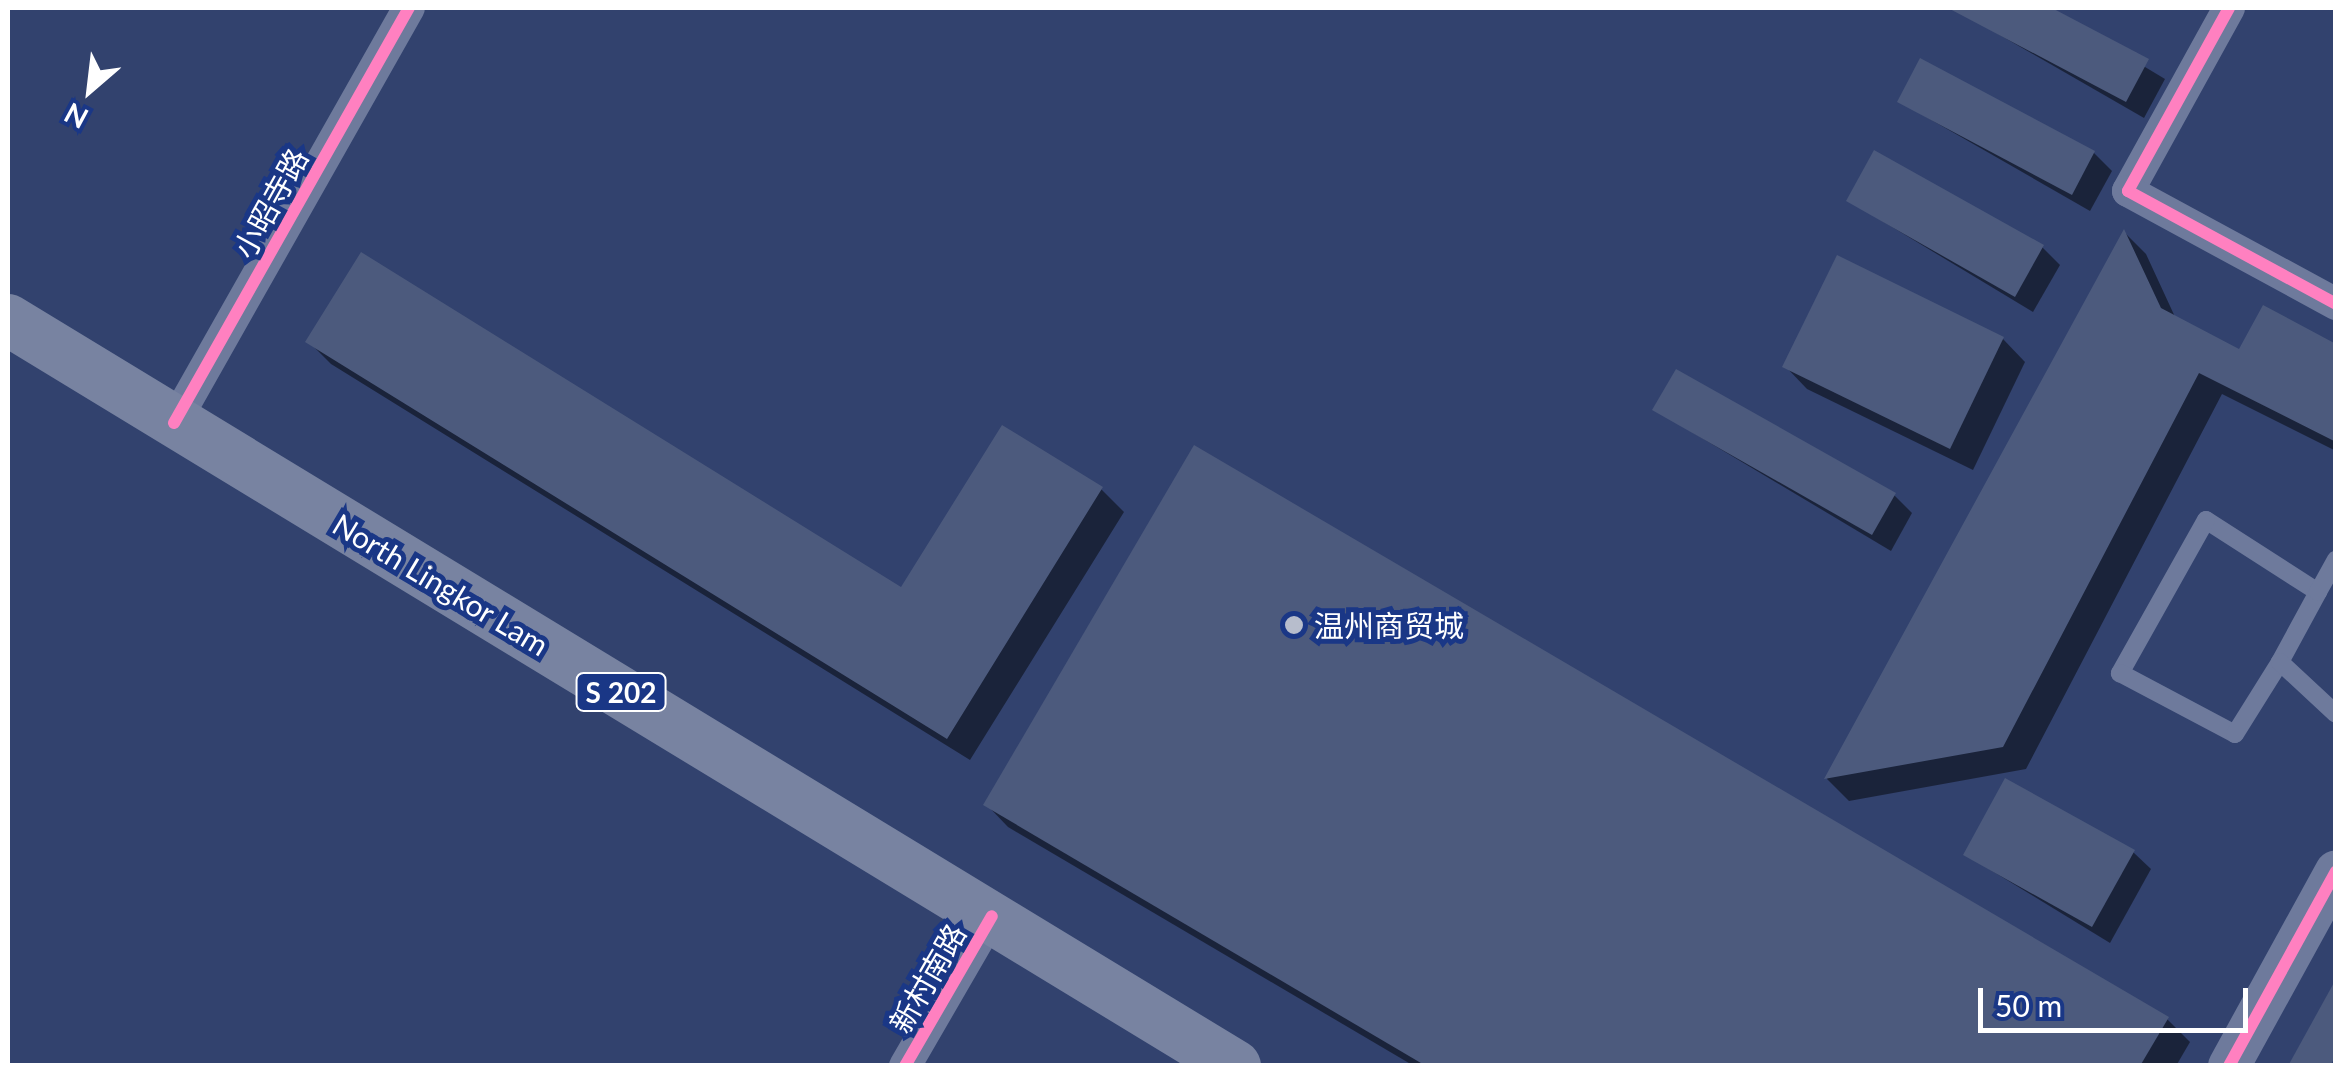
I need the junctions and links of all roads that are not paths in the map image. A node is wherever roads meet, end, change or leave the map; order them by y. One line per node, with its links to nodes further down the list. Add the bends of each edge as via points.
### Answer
1 (409, 8): 5 (street, 小昭寺路)
2 (2229, 8): 3 (street, via 2128,191)
3 (2336, 304)
4 (8, 320): 5 (main road, North Lingkor Lam / S 202)
5 (174, 423): 11 (main road, North Lingkor Lam / S 202)
6 (2336, 560): 7 (lane)
7 (2318, 592): 8 (lane); 8 (lane, via 2206,520 2120,673 2235,734)
8 (2280, 662): 9 (lane)
9 (2336, 714)
10 (2336, 871): 14 (street)
11 (992, 916): 12 (street, 新村南路); 13 (main road, North Lingkor Lam / S 202)
12 (905, 1066)
13 (1235, 1066)
14 (2229, 1066)

